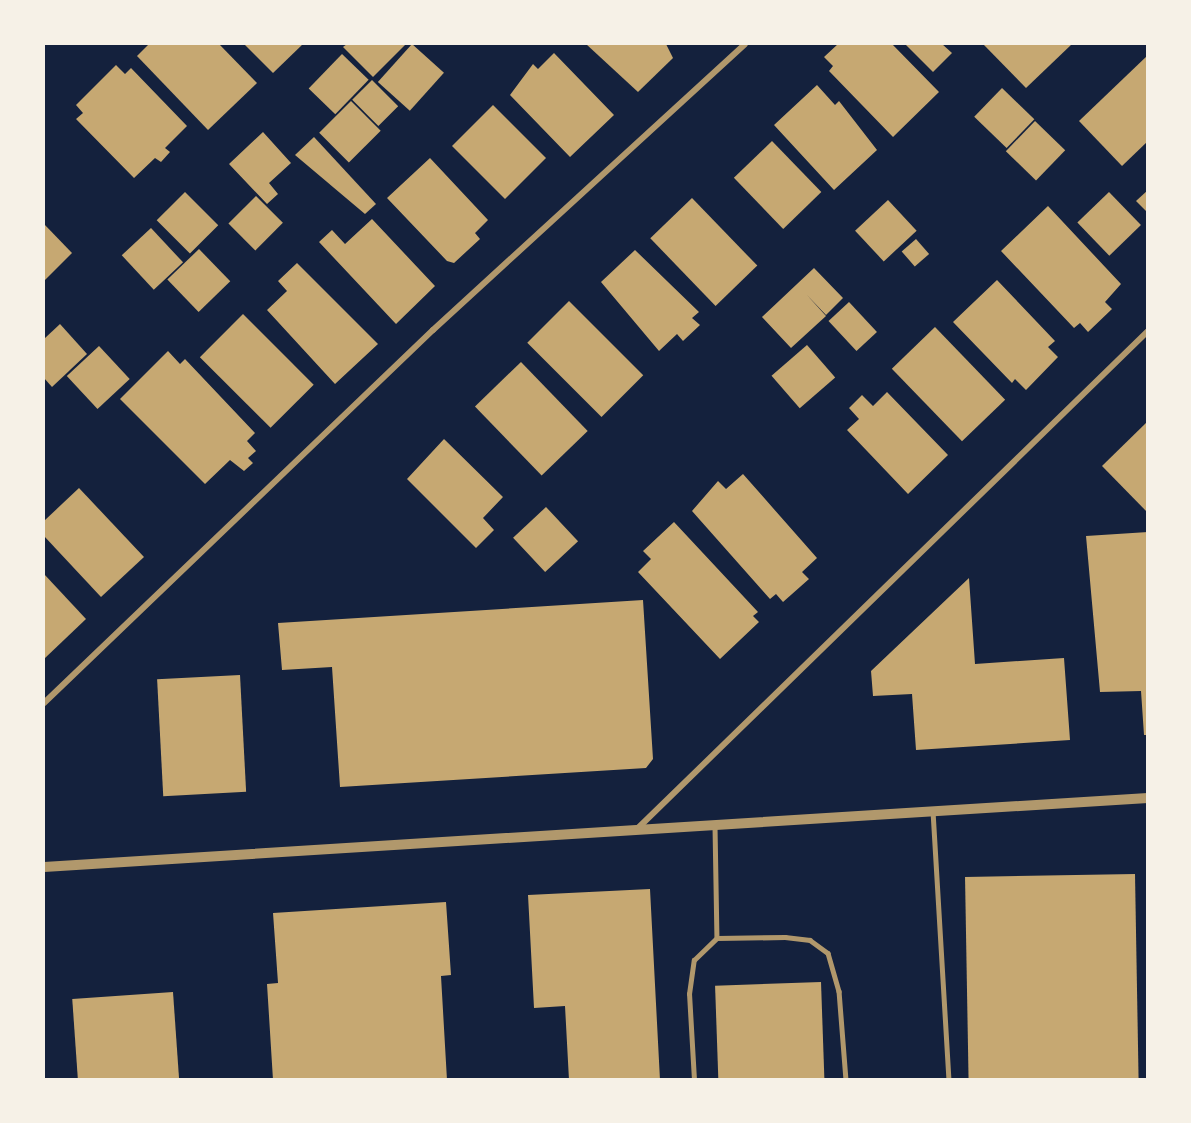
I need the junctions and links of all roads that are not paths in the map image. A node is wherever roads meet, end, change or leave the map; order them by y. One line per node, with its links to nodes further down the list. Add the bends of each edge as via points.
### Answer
1 (745, 44): 3 (street, via 433,330)
2 (1148, 331): 7 (street)
3 (44, 702)
4 (1148, 798): 5 (street)
5 (933, 812): 6 (street); 12 (lane)
6 (715, 826): 7 (street); 9 (lane)
7 (635, 831): 8 (street)
8 (44, 867)
9 (717, 938): 10 (lane, via 694,960 689,994); 11 (lane, via 810,940 828,953 839,991)
10 (694, 1080)
11 (846, 1080)
12 (949, 1080)

